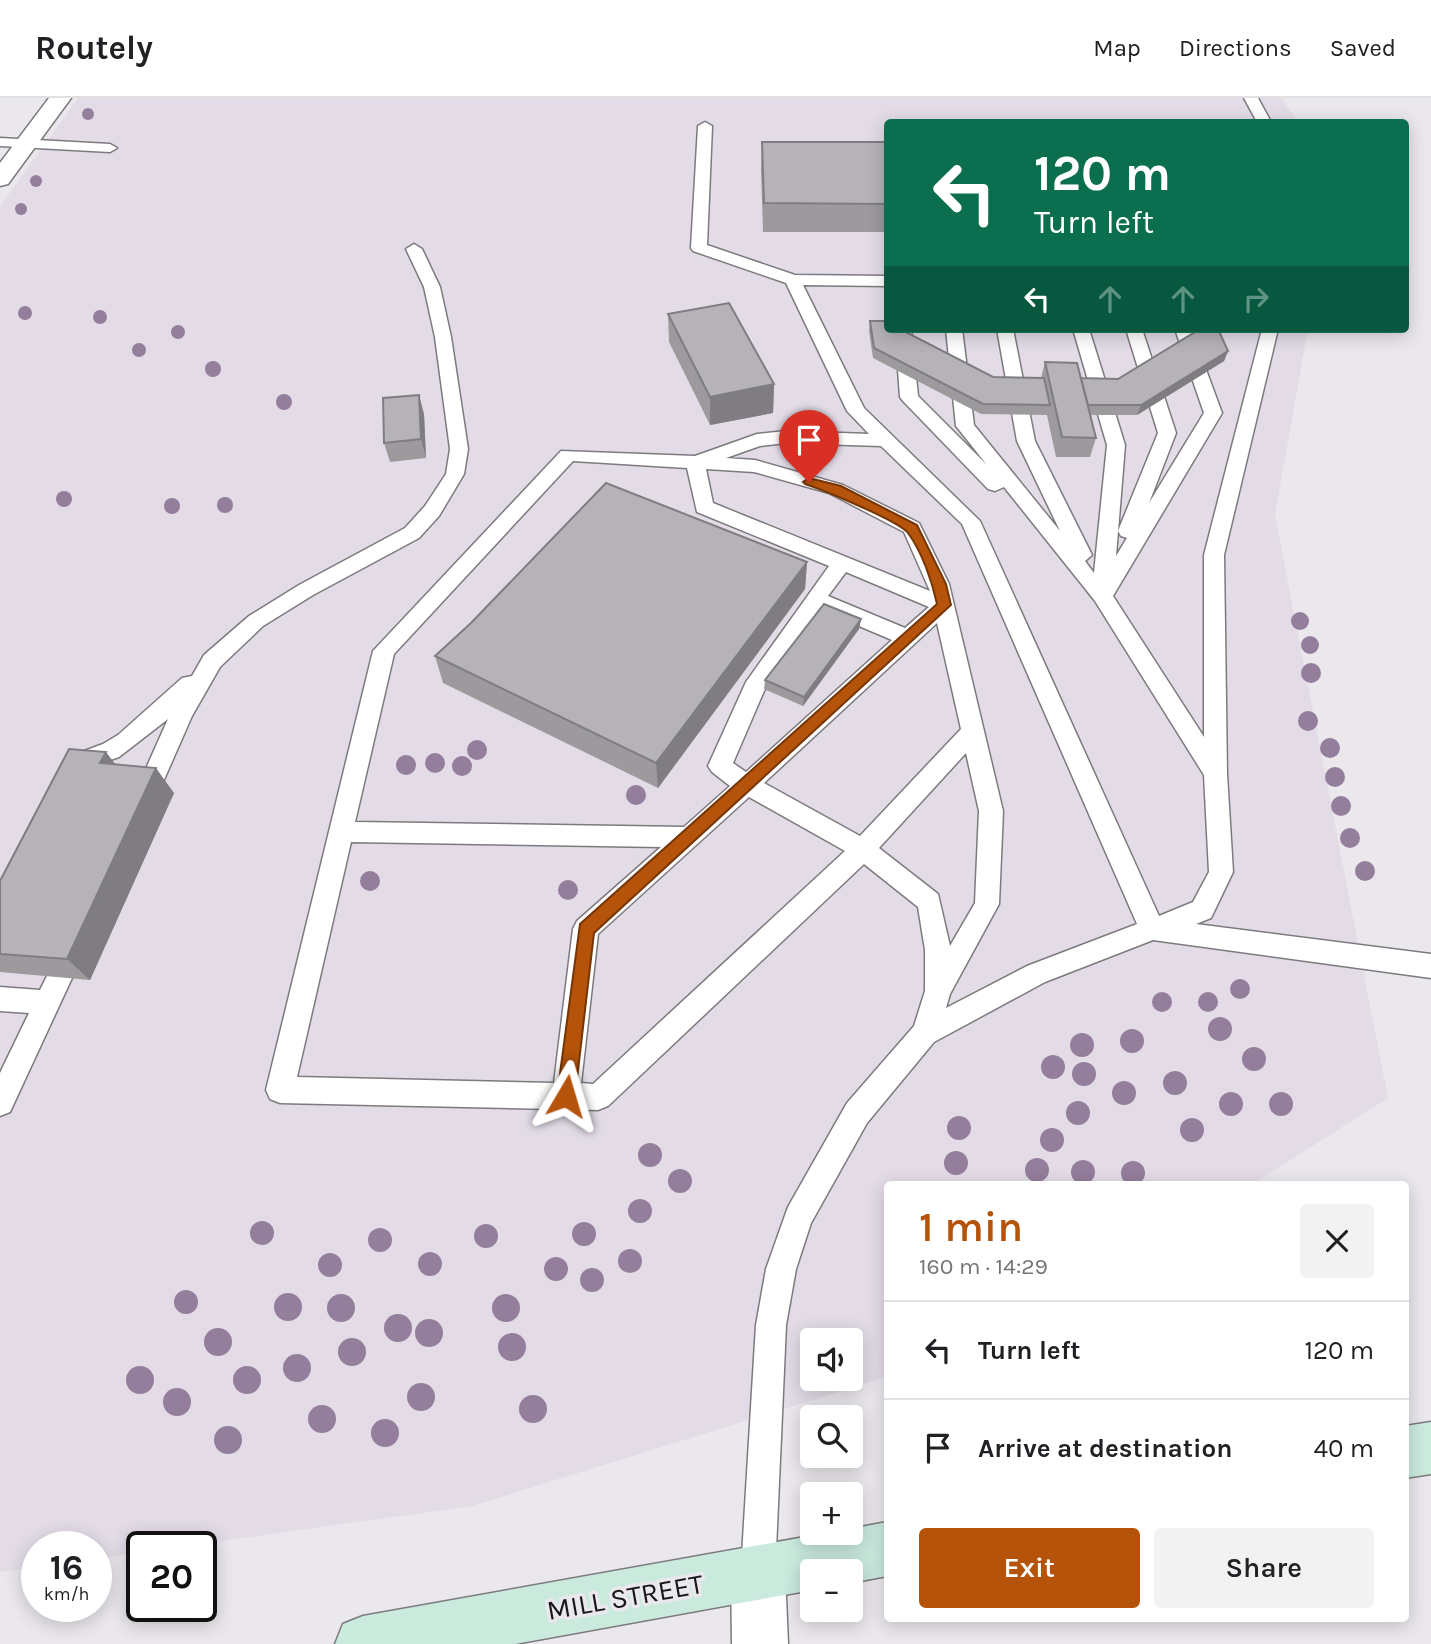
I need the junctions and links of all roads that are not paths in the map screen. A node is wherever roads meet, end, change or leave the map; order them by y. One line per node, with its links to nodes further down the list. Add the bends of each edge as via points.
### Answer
1 (60, 98): 6 (street)
2 (1251, 98): 3 (lane)
3 (1262, 119)
4 (705, 126): 10 (lane, via 699,248)
5 (0, 142): 6 (lane)
6 (28, 142): 7 (lane); 8 (street)
7 (110, 148)
8 (0, 179)
9 (414, 249): 26 (lane, via 432,287 443,337 460,449 455,474 412,533 256,621)
10 (793, 280): 11 (lane); 19 (lane, via 856,411)
11 (884, 281)
12 (903, 333): 22 (lane, via 909,397)
13 (954, 333): 22 (lane, via 965,426)
14 (1006, 333): 22 (lane, via 1026,440)
15 (1082, 333): 22 (lane, via 1116,444)
16 (1136, 333): 22 (lane, via 1167,433)
17 (1184, 333): 22 (lane, via 1213,413)
18 (1269, 333): 28 (lane, via 1214,555)
19 (886, 440): 20 (lane, via 786,436); 35 (lane, via 970,522)
20 (695, 463): 21 (lane, via 704,507); 24 (lane, via 755,466 836,489 912,528); 32 (lane, via 568,455 384,651)
21 (842, 563): 23 (lane); 24 (lane)
22 (1102, 596): 28 (lane)
23 (815, 599): 25 (lane); 30 (lane, via 754,688 720,766)
24 (944, 605): 25 (lane); 27 (lane)
25 (908, 638): 30 (lane)
26 (212, 661): 29 (lane, via 143,729 112,751 84,757); 31 (lane, via 181,714)
27 (974, 730): 34 (lane); 38 (lane, via 991,811 987,904)
28 (1215, 775): 35 (lane, via 1221,872 1202,910)
29 (58, 784)
30 (747, 785): 33 (lane); 34 (lane)
31 (148, 791)
32 (341, 832): 33 (lane); 42 (lane, via 280,1090)
33 (687, 838): 42 (lane, via 586,929)
34 (863, 849): 38 (lane, via 929,902 938,950); 42 (lane, via 598,1097)
35 (1152, 929): 36 (lane); 41 (lane, via 1036,974)
36 (1431, 966)
37 (59, 978): 40 (lane)
38 (938, 991): 41 (lane)
39 (0, 999): 40 (lane)
40 (48, 1003): 43 (lane)
41 (925, 1033): 47 (lane, via 857,1113 798,1217 781,1269 771,1325)
42 (566, 1096)
43 (0, 1103)
44 (1431, 1448): 45 (main road)
45 (1409, 1451)
46 (884, 1550): 47 (main road, MILL STREET)
47 (758, 1573): 48 (main road, MILL STREET); 49 (street)
48 (363, 1644)
49 (760, 1644)

